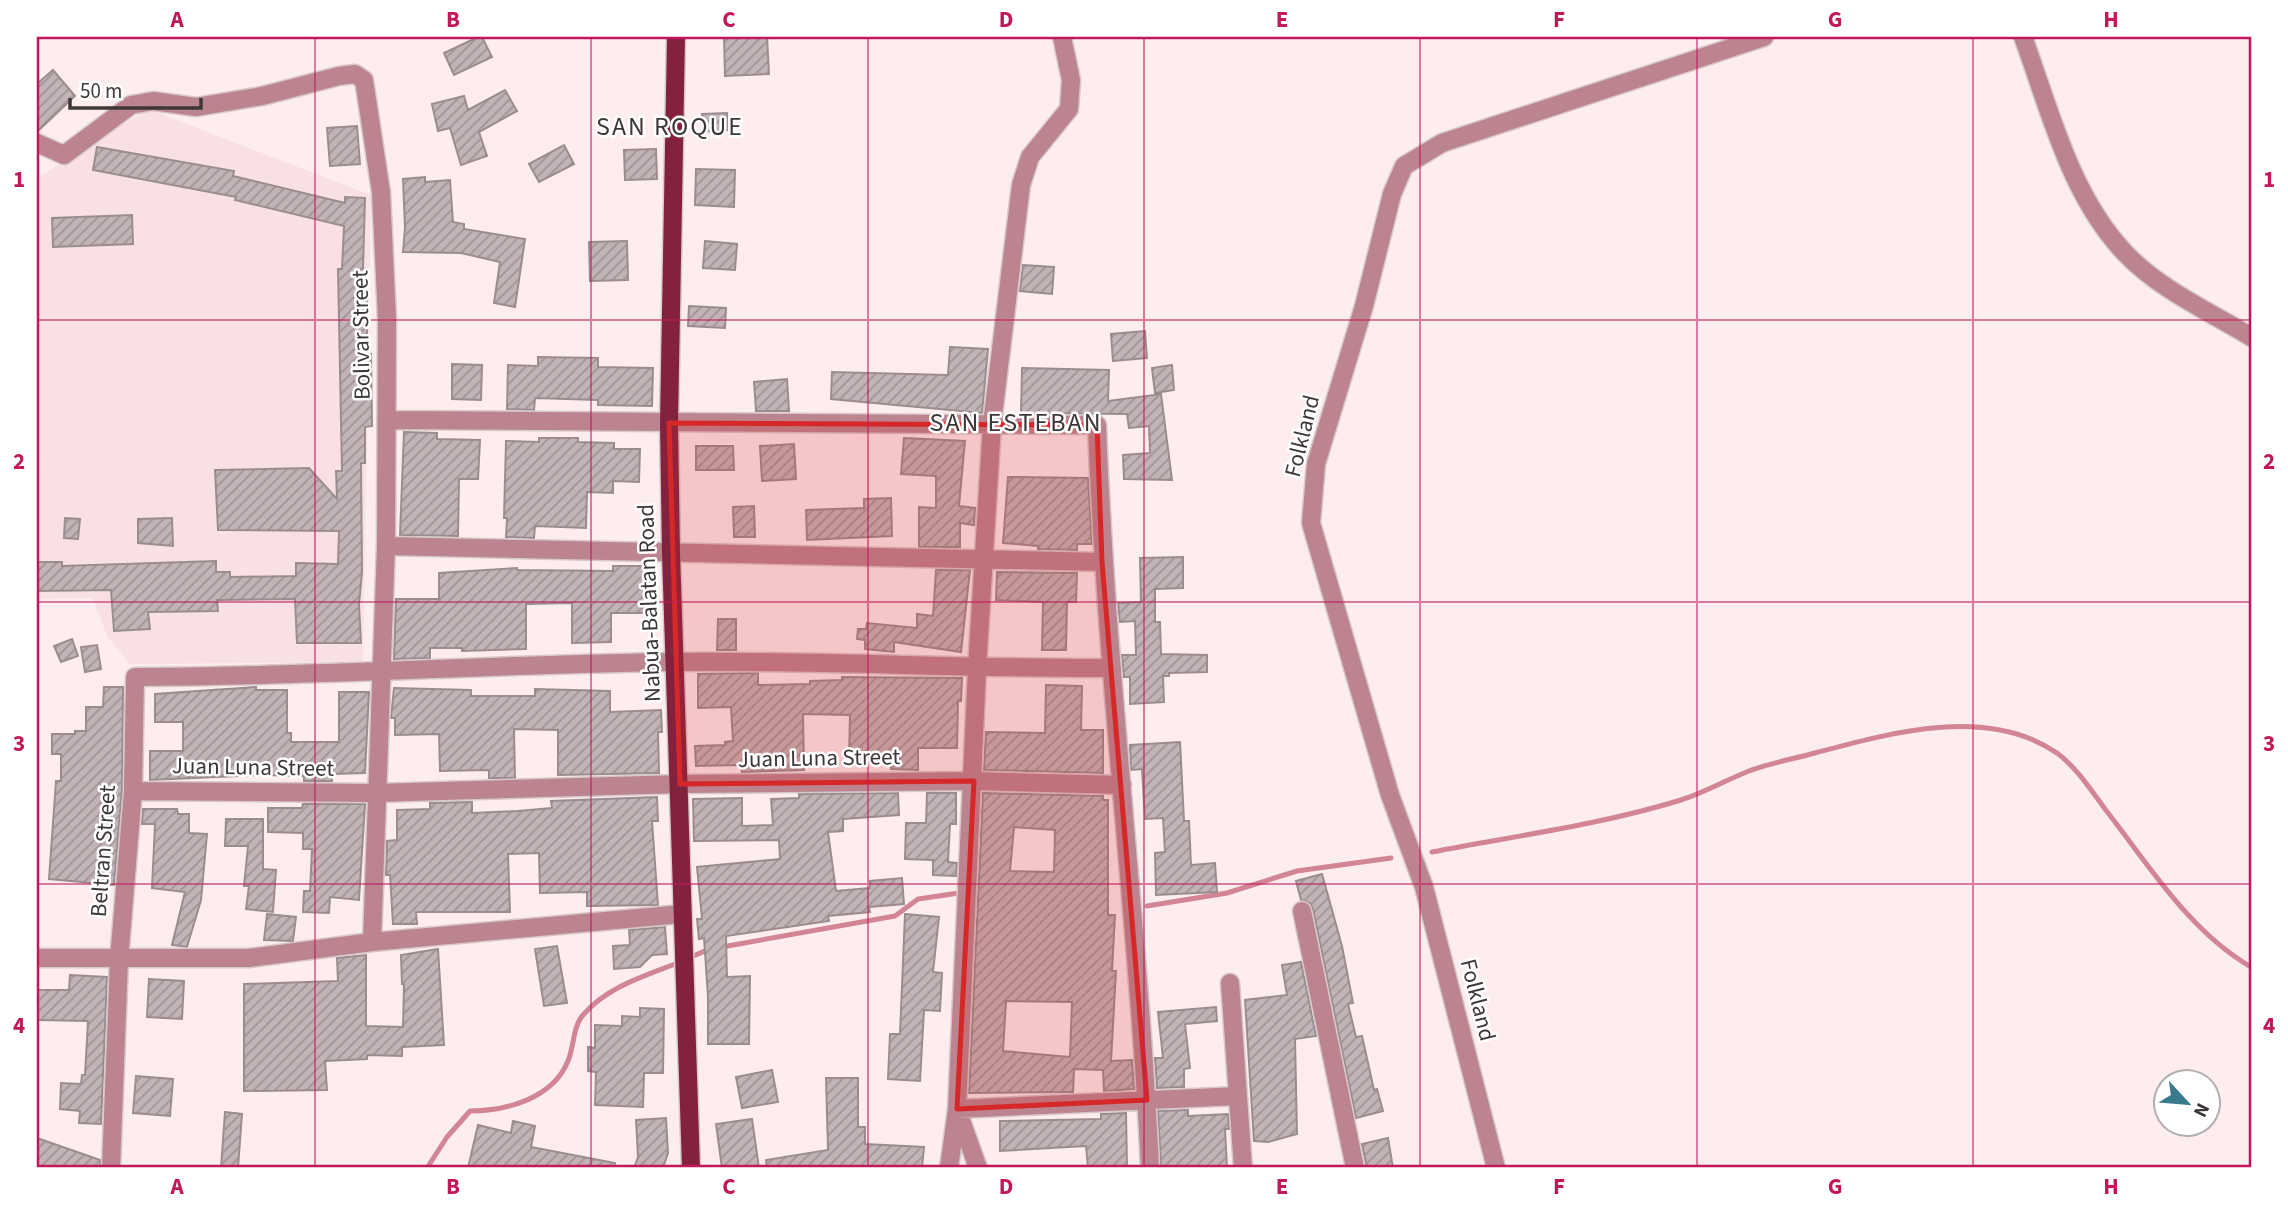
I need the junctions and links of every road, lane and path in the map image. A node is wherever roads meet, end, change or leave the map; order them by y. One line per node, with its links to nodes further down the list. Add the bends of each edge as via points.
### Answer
1 (676, 37): 8 (main road, Nabua-Balatan Road)
2 (1062, 37): 9 (street, via 1072,80 1069,109 1030,157 1021,185)
3 (1764, 37): 39 (street, Folkland, via 1442,143 1404,166 1392,194 1316,464 1311,523 1390,795 1424,887)
4 (2023, 37): 6 (street, via 2068,161 2092,210 2135,261 2160,281)
5 (37, 143): 7 (street, Bolivar Street, via 64,155 131,105 153,101 196,107 339,76 355,75 364,80 381,192)
6 (2251, 337)
7 (387, 420): 8 (street); 10 (street, Bolivar Street)
8 (669, 423): 9 (street); 11 (main road, Nabua-Balatan Road)
9 (992, 424): 12 (street); 13 (street, via 1097,425)
10 (386, 546): 11 (street); 17 (street, Bolivar Street)
11 (671, 554): 12 (street); 14 (main road, Nabua-Balatan Road)
12 (984, 561): 13 (street); 16 (street)
13 (1102, 562): 15 (street)
14 (674, 662): 16 (street); 17 (street); 19 (main road, Nabua-Balatan Road)
15 (1112, 668): 16 (street); 20 (street)
16 (977, 669): 18 (street)
17 (381, 671): 21 (street, Beltran Street, via 135,677); 22 (street, Bolivar Street)
18 (974, 781): 19 (street, Juan Luna Street); 20 (street, Juan Luna Street); 31 (street)
19 (680, 784): 22 (street, Juan Luna Street); 24 (main road, Nabua-Balatan Road)
20 (1122, 785): 30 (street)
21 (133, 790): 22 (street, Juan Luna Street); 27 (street, Beltran Street)
22 (376, 793): 25 (street, Bolivar Street)
23 (1302, 911): 38 (street)
24 (682, 914): 25 (street); 33 (main road, Nabua-Balatan Road)
25 (372, 942): 27 (street, via 249,958)
26 (37, 958): 27 (street)
27 (119, 960): 32 (street, Beltran Street)
28 (1230, 983): 29 (street)
29 (1238, 1096): 30 (street); 37 (street)
30 (1147, 1100): 31 (street); 36 (street)
31 (957, 1110): 34 (street); 35 (street)
32 (111, 1168)
33 (691, 1168)
34 (949, 1168)
35 (978, 1168)
36 (1150, 1168)
37 (1243, 1168)
38 (1355, 1168)
39 (1496, 1168)

